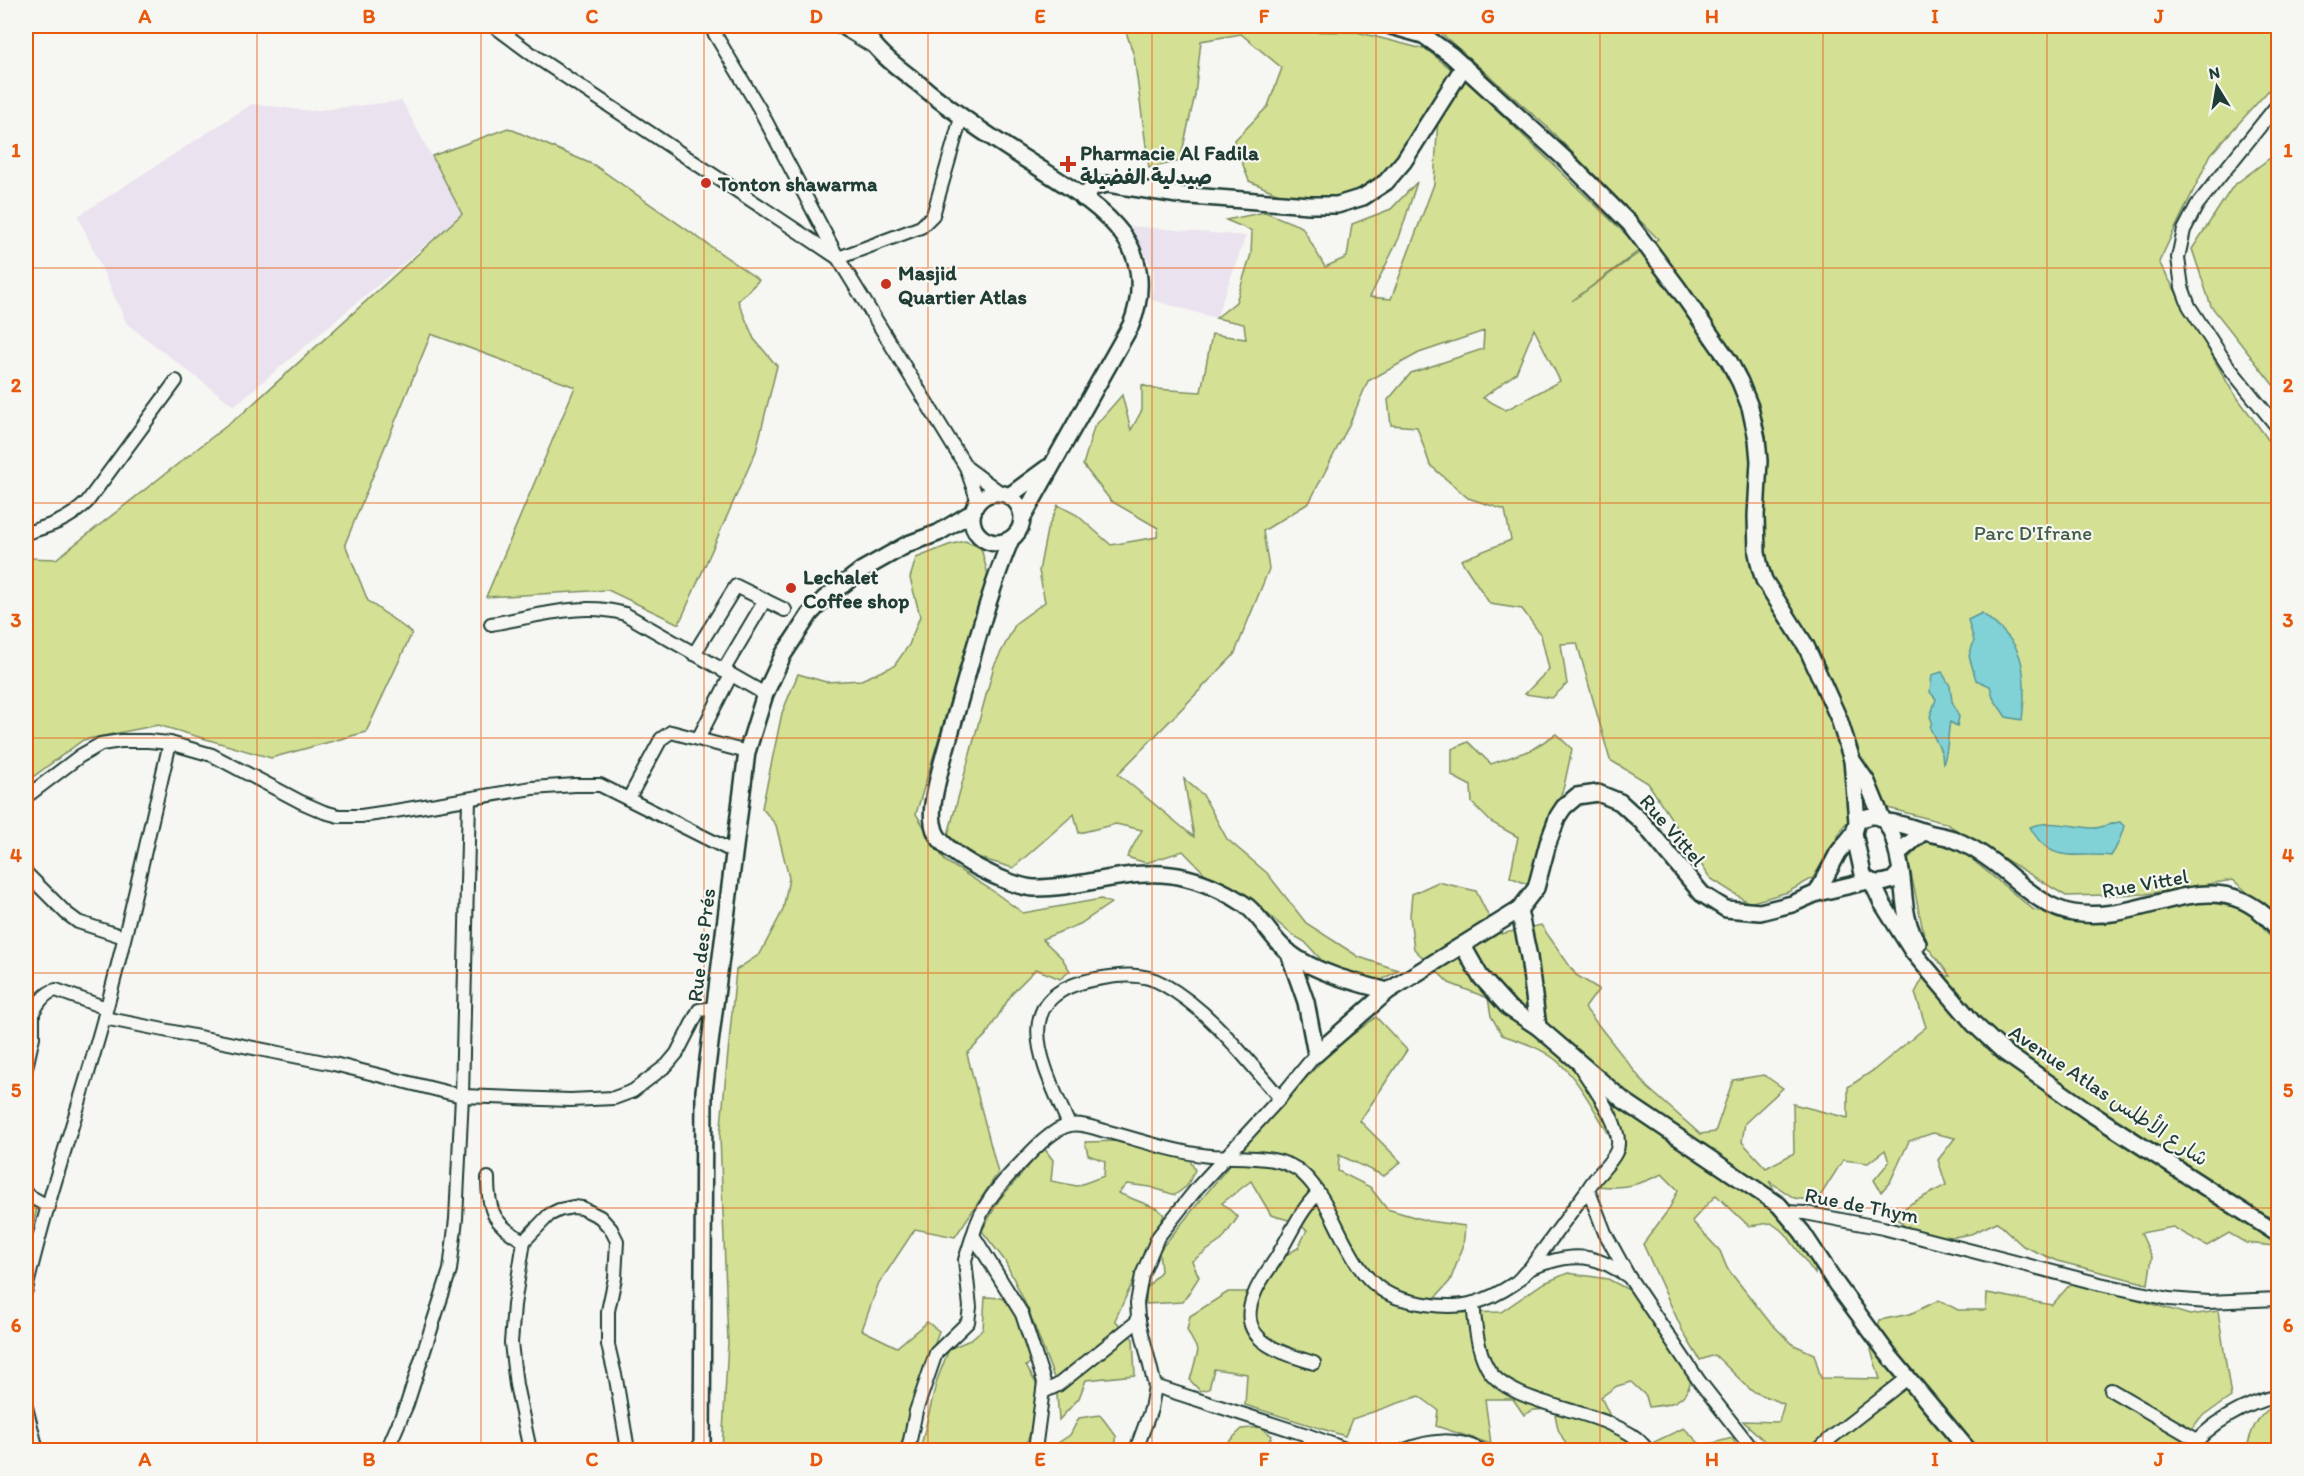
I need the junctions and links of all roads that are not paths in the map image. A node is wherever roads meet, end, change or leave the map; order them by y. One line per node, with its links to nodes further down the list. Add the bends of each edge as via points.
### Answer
1 (494, 26): 11 (street)
2 (710, 26): 11 (street, via 759,108)
3 (839, 26): 6 (street)
4 (861, 26): 6 (street)
5 (1391, 26): 7 (street, via 1424,36)
6 (873, 46): 9 (street)
7 (1464, 66): 10 (street, via 1404,161 1386,182 1364,197 1337,205 1309,204 1178,195 1108,184 1093,187); 33 (street, via 1630,224 1734,370 1749,407 1760,461 1756,530 1760,567 1818,669)
8 (2278, 104): 13 (street, via 2197,205 2178,258 2189,306 2228,366)
9 (961, 118): 10 (street); 11 (street, via 933,214 921,227)
10 (1083, 198): 14 (street, via 1108,219 1132,250 1140,279 1139,307)
11 (838, 258): 15 (street)
12 (176, 381): 19 (street, via 87,502 58,524)
13 (2278, 428)
14 (1052, 464): 16 (street); 18 (street)
15 (966, 467): 16 (street); 17 (street)
16 (1005, 495): 17 (street, via 984,496); 18 (street, via 1016,501)
17 (975, 507): 20 (street, Rue des Prés); 21 (street, via 972,522)
18 (1023, 517): 22 (street)
19 (26, 533)
20 (938, 533): 21 (street, Rue des Prés); 29 (street, Rue des Prés, via 908,544 862,570 824,599 789,645)
21 (982, 536): 22 (street, via 1004,542); 23 (street)
22 (1011, 539): 23 (street)
23 (997, 572): 50 (street, via 933,805 935,832 943,845 983,871 1011,884 1033,888 1132,874 1186,878 1219,890 1248,908)
24 (765, 600): 25 (street); 27 (street, via 740,586 734,587); 28 (street)
25 (785, 610)
26 (491, 624): 27 (street, via 582,609 612,610)
27 (693, 654): 28 (street)
28 (727, 673): 29 (street); 30 (street)
29 (765, 694): 32 (street, Rue des Prés)
30 (698, 739): 32 (street); 35 (street, via 666,734)
31 (170, 743): 34 (street, via 101,744); 36 (street, via 212,755 301,802 339,816); 48 (street)
32 (747, 752): 40 (street, Rue des Prés)
33 (1852, 760): 37 (street, Avenue Atlas شارع الأطلس); 38 (street, Avenue Atlas شارع الأطلس)
34 (26, 797)
35 (629, 798): 36 (street, via 600,785 575,784); 40 (street)
36 (469, 799): 59 (street)
37 (1884, 819): 38 (street, via 1867,816); 39 (street, Rue Vittel); 41 (street, Avenue Atlas شارع الأطلس)
38 (1856, 827): 44 (street, Avenue Atlas شارع الأطلس, via 1860,864); 45 (street)
39 (1923, 832): 41 (street); 47 (street, Rue Vittel, via 1963,844 2062,911 2113,912 2221,893 2249,903)
40 (734, 852): 52 (street, Rue des Prés)
41 (1898, 853): 42 (street, Avenue Atlas شارع الأطلس)
42 (1901, 871): 44 (street, Rue Vittel, via 1893,880); 69 (street, Avenue Atlas شارع الأطلس, via 1912,934 1952,989 1992,1032 2103,1112)
43 (26, 873): 48 (street, via 78,922)
44 (1870, 882): 45 (street, Rue Vittel); 70 (street, Avenue Atlas شارع الأطلس, via 1913,952 1974,1024 2004,1052)
45 (1817, 893): 46 (street, Rue Vittel, via 1760,912 1726,909 1702,894 1633,814 1612,797 1598,793 1577,796 1564,807 1548,843 1536,888)
46 (1519, 910): 49 (street, Rue Vittel); 55 (street)
47 (2278, 929)
48 (123, 937): 53 (street)
49 (1463, 946): 51 (street, Rue Vittel); 55 (street, Rue de Thym, via 1480,976 1509,1008)
50 (1288, 951): 51 (street, via 1336,976); 56 (street, via 1306,1002)
51 (1388, 991): 56 (street, Rue Vittel)
52 (715, 1008): 59 (street, via 699,1010 668,1065 633,1091 614,1098); 92 (street, Rue des Prés, via 704,1091)
53 (105, 1013): 54 (street, via 56,990 44,997); 59 (street); 67 (street)
54 (29, 1019): 58 (street, via 33,1037)
55 (1538, 1027): 57 (street, Rue de Thym)
56 (1316, 1054): 60 (street)
57 (1577, 1062): 64 (street, via 1615,1127 1618,1144 1617,1152); 68 (street, Rue de Thym, via 1623,1100)
58 (26, 1068)
59 (462, 1096): 89 (street, via 450,1270)
60 (1280, 1098): 61 (street, via 1193,1004 1161,983 1129,974 1067,986 1044,1007 1038,1027 1040,1057); 62 (street)
61 (1070, 1125): 62 (street); 71 (street, via 1037,1146 1009,1174 978,1216)
62 (1224, 1158): 65 (street, via 1257,1157 1292,1166 1303,1173); 78 (street, via 1158,1237 1142,1275)
63 (488, 1178): 72 (street, via 489,1203 497,1221)
64 (1588, 1189): 73 (street); 74 (street, via 1605,1233)
65 (1318, 1193): 77 (street, via 1359,1265 1387,1293 1425,1305); 79 (street, via 1299,1214 1257,1287 1249,1317 1253,1332 1265,1344)
66 (26, 1194): 67 (street)
67 (49, 1207): 75 (street)
68 (1786, 1212): 76 (street, Rue de Thym, via 1883,1228 2169,1299); 80 (street, via 1859,1316)
69 (2278, 1227)
70 (2278, 1234)
71 (973, 1235): 83 (street, via 1022,1314 1044,1382); 93 (street, via 965,1260 968,1322 936,1353)
72 (524, 1241): 90 (street, via 511,1344); 91 (street, via 549,1215 567,1208 582,1208 600,1217 611,1229 616,1255 608,1311 608,1346)
73 (1528, 1270): 74 (street, via 1554,1260 1583,1256 1606,1263); 77 (street, via 1516,1282)
74 (1629, 1277): 101 (street, via 1699,1381)
75 (26, 1290)
76 (2278, 1299)
77 (1473, 1303): 100 (street, via 1486,1365 1507,1388 1597,1417 1637,1438)
78 (1138, 1320): 81 (street); 83 (street, via 1058,1385)
79 (1314, 1363)
80 (1909, 1377): 102 (street); 103 (street)
81 (1155, 1386): 86 (street); 95 (street)
82 (2111, 1390): 87 (street)
83 (1043, 1392): 94 (street)
84 (2278, 1396): 87 (street, via 2249,1405)
85 (26, 1407): 88 (street)
86 (1306, 1435): 96 (street); 97 (street)
87 (2193, 1445)
88 (37, 1450)
89 (387, 1450)
90 (530, 1450)
91 (628, 1450)
92 (702, 1450)
93 (908, 1450)
94 (1035, 1450)
95 (1136, 1450)
96 (1312, 1450)
97 (1348, 1450)
98 (1405, 1450): 99 (street, via 1449,1440)
99 (1481, 1450)
100 (1647, 1450)
101 (1753, 1450)
102 (1818, 1450)
103 (1968, 1450)

